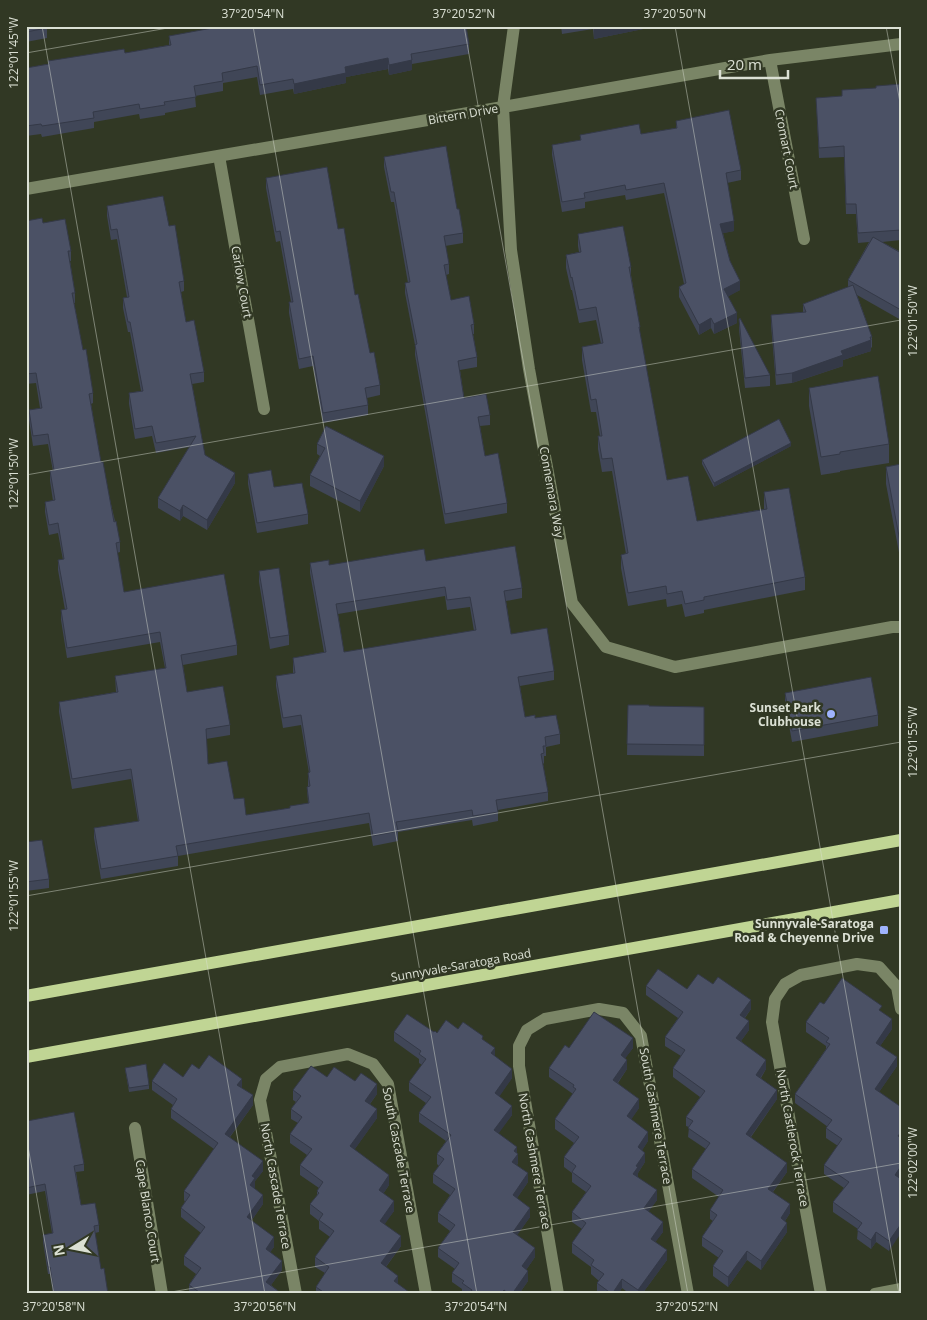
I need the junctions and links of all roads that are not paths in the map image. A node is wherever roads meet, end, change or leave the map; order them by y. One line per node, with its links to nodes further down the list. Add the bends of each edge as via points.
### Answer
1 (514, 26): 4 (street, Connemara Way)
2 (901, 44): 3 (street, Bittern Drive)
3 (770, 60): 4 (street, Bittern Drive); 7 (street, Cromart Court)
4 (503, 107): 5 (street, Bittern Drive); 9 (street, Connemara Way, via 512,250 529,369 572,603 606,647 675,667)
5 (219, 156): 6 (street, Bittern Drive); 8 (street, Carlow Court)
6 (26, 189)
7 (804, 239)
8 (264, 408)
9 (901, 627)
10 (901, 840): 12 (main road)
11 (901, 900): 15 (main road, Sunnyvale-Saratoga Road)
12 (26, 996)
13 (901, 1009): 24 (street, North Castlerock Terrace, via 897,987 878,967 857,964 801,975 785,984 775,999 772,1022)
14 (527, 1030): 22 (street, North Cashmere Terrace, via 518,1046 519,1066); 23 (street, South Cashmere Terrace, via 545,1019 598,1009 623,1013 641,1036)
15 (26, 1057)
16 (266, 1079): 20 (street, North Cascade Terrace, via 260,1100); 21 (street, South Cascade Terrace, via 280,1066 348,1054 373,1064 388,1084)
17 (135, 1128): 19 (street, Cape Blanco Court)
18 (901, 1289): 25 (street)
19 (162, 1294)
20 (296, 1294)
21 (426, 1294)
22 (558, 1294)
23 (688, 1294)
24 (820, 1294)
25 (875, 1294)

